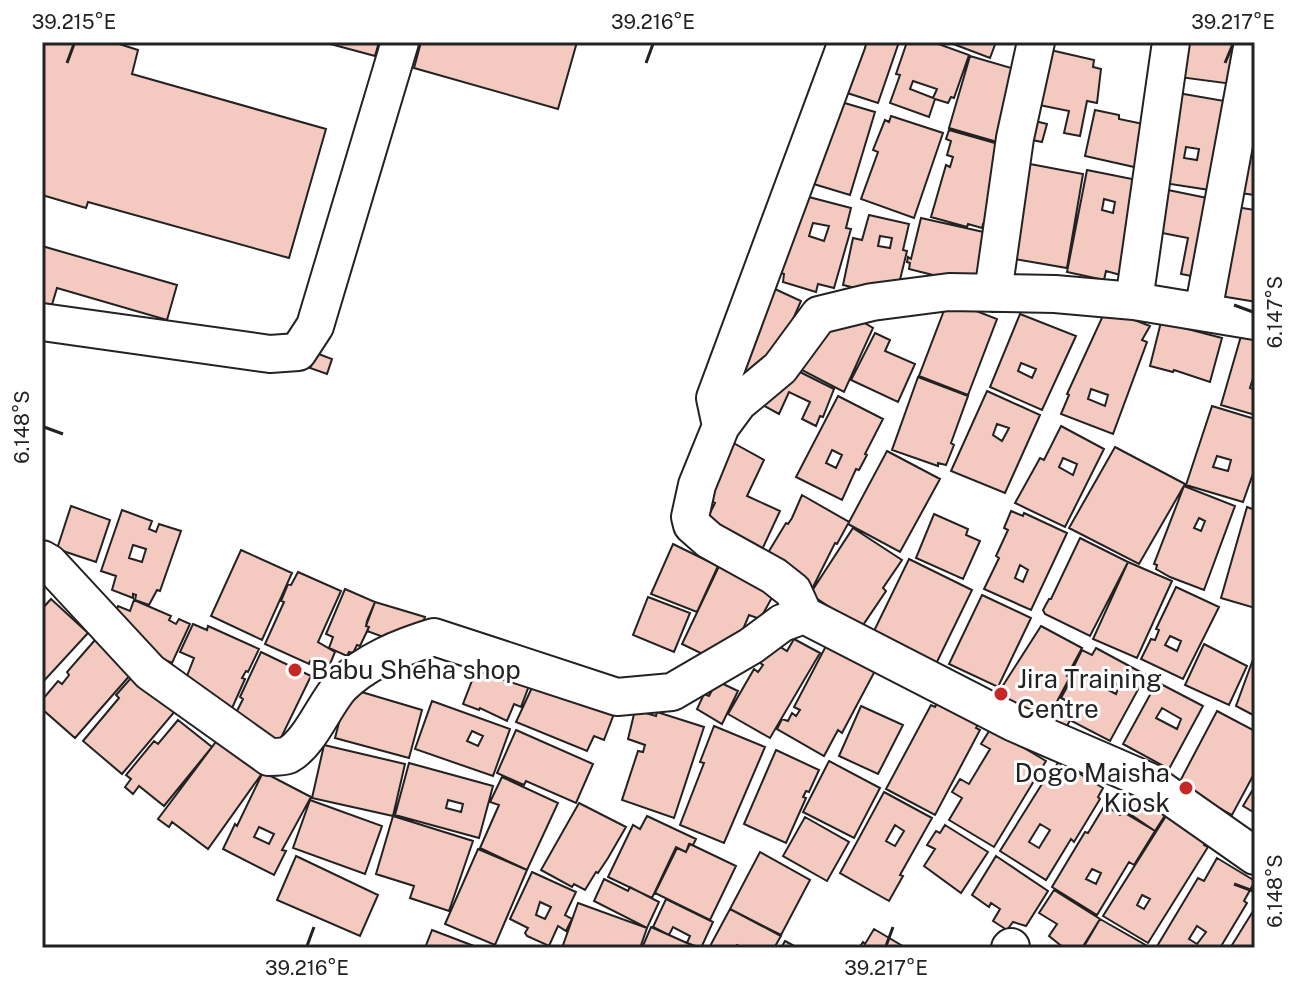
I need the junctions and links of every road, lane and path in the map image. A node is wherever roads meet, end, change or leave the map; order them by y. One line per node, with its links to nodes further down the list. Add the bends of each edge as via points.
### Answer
1 (400, 42): 10 (street, via 315,326 298,352 270,354)
2 (847, 42): 11 (street, via 715,398)
3 (1036, 42): 6 (street, via 1015,138)
4 (1171, 42): 7 (street)
5 (1253, 42): 8 (street)
6 (993, 293): 7 (street); 11 (street, via 949,292 819,315 780,368 738,403)
7 (1134, 301): 8 (street)
8 (1203, 312): 9 (street)
9 (1255, 321)
10 (42, 322)
11 (721, 426): 13 (street, via 697,485 692,525 793,591)
12 (42, 559): 13 (street, via 150,672 269,757 286,756 299,746 341,686 373,661 434,637 617,697 672,692 782,623)
13 (804, 615): 14 (street, via 1014,723 1148,781)
14 (1255, 856)

